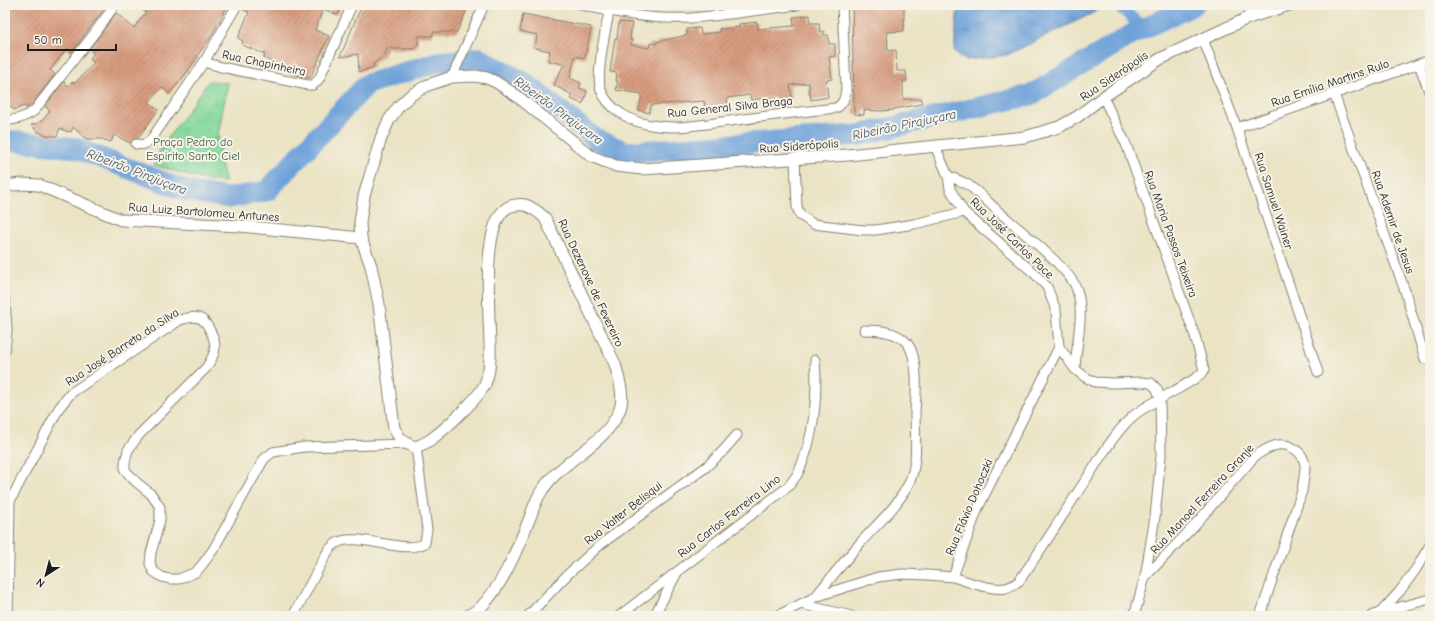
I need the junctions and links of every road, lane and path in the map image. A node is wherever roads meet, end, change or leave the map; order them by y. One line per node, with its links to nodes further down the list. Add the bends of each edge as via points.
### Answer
1 (114, 5): 20 (street, via 34,111 17,119)
2 (237, 5): 14 (street)
3 (352, 5): 14 (street, Rua Chapinheira, via 313,85)
4 (484, 5): 16 (street)
5 (582, 5): 10 (street)
6 (797, 5): 10 (street, via 690,18)
7 (842, 5): 10 (street, Rua General Silva Braga, via 846,88 844,99 836,108 685,126 650,125 630,119 611,106 605,98 599,83)
8 (1257, 5): 11 (street)
9 (1289, 5): 11 (street, Rua Siderópolis)
10 (609, 12)
11 (1248, 18): 12 (street, Rua Siderópolis)
12 (1203, 38): 19 (street, Rua Siderópolis, via 1160,59); 21 (street, Rua Samuel Wainer)
13 (1430, 60): 15 (street, Rua Emília Martins Rulo)
14 (204, 62): 22 (street, via 150,141 146,144)
15 (1419, 64): 17 (street, Rua Emília Martins Rulo); 18 (street)
16 (452, 77): 24 (street, Rua Siderópolis, via 475,76 496,82 591,156 616,166 642,169); 28 (street, via 428,85 411,95 389,120 364,196 360,222)
17 (1334, 94): 21 (street, Rua Emília Martins Rulo); 33 (street, Rua Ademir de Jesus, via 1405,292)
18 (1430, 94)
19 (1103, 96): 23 (street, Rua Siderópolis, via 1077,117 1052,129 1025,137); 37 (street, Rua Maria Passos Teixeira, via 1126,144 1195,336 1204,370 1195,379)
20 (5, 120)
21 (1237, 128): 36 (street, Rua Samuel Wainer)
22 (136, 144)
23 (935, 146): 24 (street, Rua Siderópolis); 25 (street, Rua José Carlos Pace)
24 (794, 159): 27 (street, via 798,212 805,220 814,224 876,230)
25 (948, 176): 27 (street, Rua José Carlos Pace, via 950,188); 35 (street, via 966,184 982,197 1044,251 1072,280 1077,288 1080,316)
26 (5, 186): 28 (street, Rua Luiz Bartolomeu Antunes, via 39,185 121,220 240,226)
27 (964, 212): 31 (street, Rua José Carlos Pace, via 1047,288 1056,310)
28 (361, 238): 39 (street, via 379,304 394,428)
29 (5, 302): 32 (street)
30 (864, 330): 45 (street, via 890,332 906,342 913,354 916,392 915,458 909,484 902,495)
31 (1059, 347): 35 (street); 44 (street, Rua Flávio Dohoczki, via 978,508)
32 (5, 350)
33 (1425, 359)
34 (816, 360): 42 (street, Rua Carlos Ferreira Lino, via 813,422 799,472 773,500)
35 (1075, 369): 37 (street, via 1095,382 1150,383 1157,389)
36 (1318, 372)
37 (1160, 398): 43 (street, via 1161,456 1155,517); 44 (street, via 1132,416 1120,429 1019,581 1004,589)
38 (737, 435): 52 (street, Rua Valter Belisqui, via 706,467 600,545)
39 (411, 446): 40 (street, Rua José Barreto da Silva, via 304,447 273,452 264,459 213,550 196,572 179,579 170,580 162,577 153,571 150,564 160,520 160,507 151,494 125,470 125,462 128,450 139,435 206,368 213,357 215,347 206,322 200,318 189,318 180,320 71,393 59,408); 50 (street, via 426,529 425,543 414,547 348,540 334,544); 51 (street, Rua Dezenove de Fevereiro, via 428,442 477,396 484,386 490,358 488,269 493,234 501,213 507,207 523,204 533,208 545,218 614,364 620,384 621,407 608,430 552,478 542,490 498,585 480,608)
40 (8, 501): 49 (street, Rua José Barreto da Silva)
41 (1430, 545): 48 (street, via 1400,591)
42 (679, 570): 53 (street, Rua Carlos Ferreira Lino); 54 (street)
43 (1145, 577): 57 (street); 58 (street, Rua Manoel Ferreira Granje, via 1256,456 1277,445 1289,446 1299,452 1305,464 1302,491)
44 (953, 578): 45 (street, via 902,574 878,577)
45 (815, 597): 47 (street)
46 (1430, 599): 48 (street)
47 (801, 604): 55 (street); 56 (street)
48 (1381, 612): 59 (street)
49 (8, 616)
50 (293, 616)
51 (468, 616)
52 (528, 616)
53 (619, 616)
54 (654, 616)
55 (777, 616)
56 (851, 616)
57 (1134, 616)
58 (1260, 616)
59 (1372, 616)

